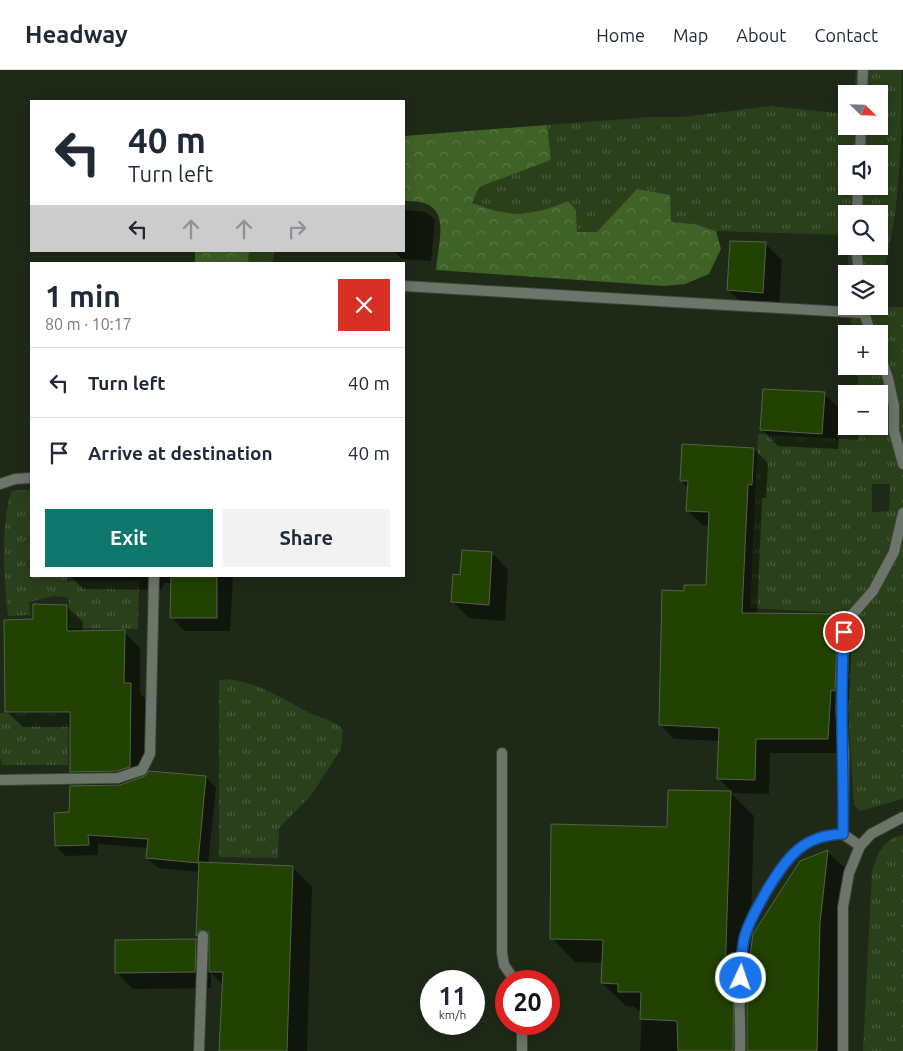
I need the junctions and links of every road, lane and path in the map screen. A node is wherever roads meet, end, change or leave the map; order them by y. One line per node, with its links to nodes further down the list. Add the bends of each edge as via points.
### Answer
1 (863, 70): 2 (street)
2 (862, 85)
3 (405, 286): 4 (street)
4 (838, 309)
5 (887, 375): 6 (street, via 894,406 894,430)
6 (903, 464)
7 (30, 478): 8 (street)
8 (0, 484)
9 (903, 513): 14 (street, via 894,552 873,591 851,616 844,632)
10 (154, 577): 12 (street, via 150,754 142,770 118,778)
11 (502, 753): 17 (street, via 502,953)
12 (0, 780)
13 (903, 817): 15 (street, via 871,834)
14 (843, 834): 15 (street); 21 (street, via 826,834 795,851 754,913 745,937 742,959)
15 (860, 846): 22 (street, via 848,873 844,907)
16 (204, 936): 19 (street)
17 (508, 970)
18 (522, 1035): 20 (street)
19 (199, 1051)
20 (522, 1051)
21 (740, 1051)
22 (843, 1051)

